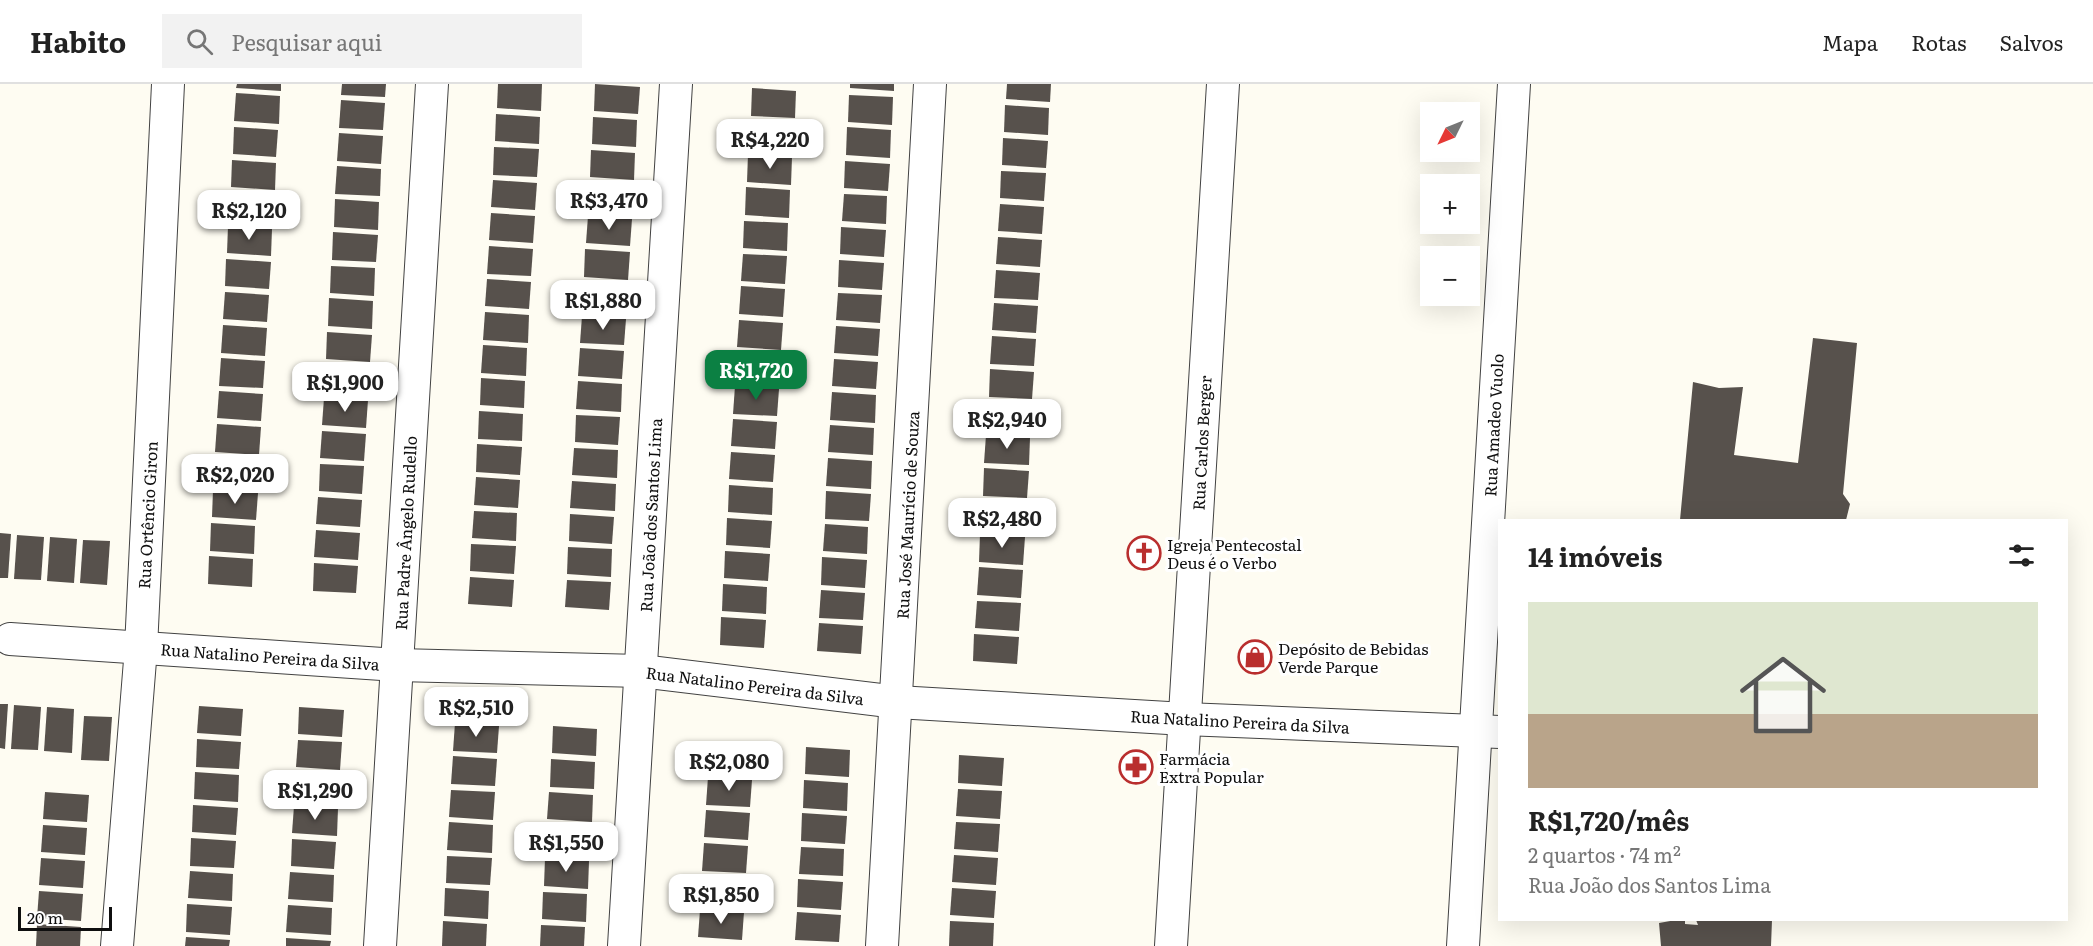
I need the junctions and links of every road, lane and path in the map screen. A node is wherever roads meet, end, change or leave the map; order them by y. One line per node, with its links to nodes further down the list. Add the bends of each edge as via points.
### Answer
1 (168, 84): 8 (street, Rua Ortêncio Giron)
2 (432, 84): 9 (street, Rua Padre Ângelo Rudello)
3 (676, 84): 10 (street, Rua João dos Santos Lima)
4 (930, 84): 11 (street, Rua José Maurício de Souza)
5 (1223, 84): 12 (street, Rua Carlos Berger)
6 (1514, 84): 13 (street, Rua Amadeo Vuolo)
7 (10, 639): 8 (street, Rua Natalino Pereira da Silva)
8 (141, 648): 9 (street, Rua Natalino Pereira da Silva); 14 (street, Rua Ortêncio Giron)
9 (397, 665): 10 (street, Rua Natalino Pereira da Silva); 15 (street, Rua Padre Ângelo Rudello)
10 (641, 671): 11 (street, Rua Natalino Pereira da Silva); 16 (street, Rua João dos Santos Lima)
11 (897, 702): 12 (street, Rua Natalino Pereira da Silva); 17 (street, Rua José Maurício de Souza)
12 (1185, 719): 13 (street, Rua Natalino Pereira da Silva); 18 (street, Rua Carlos Berger)
13 (1487, 731): 19 (street, Rua Amadeo Vuolo)
14 (117, 946)
15 (380, 946)
16 (624, 946)
17 (882, 946)
18 (1171, 946)
19 (1463, 946)

